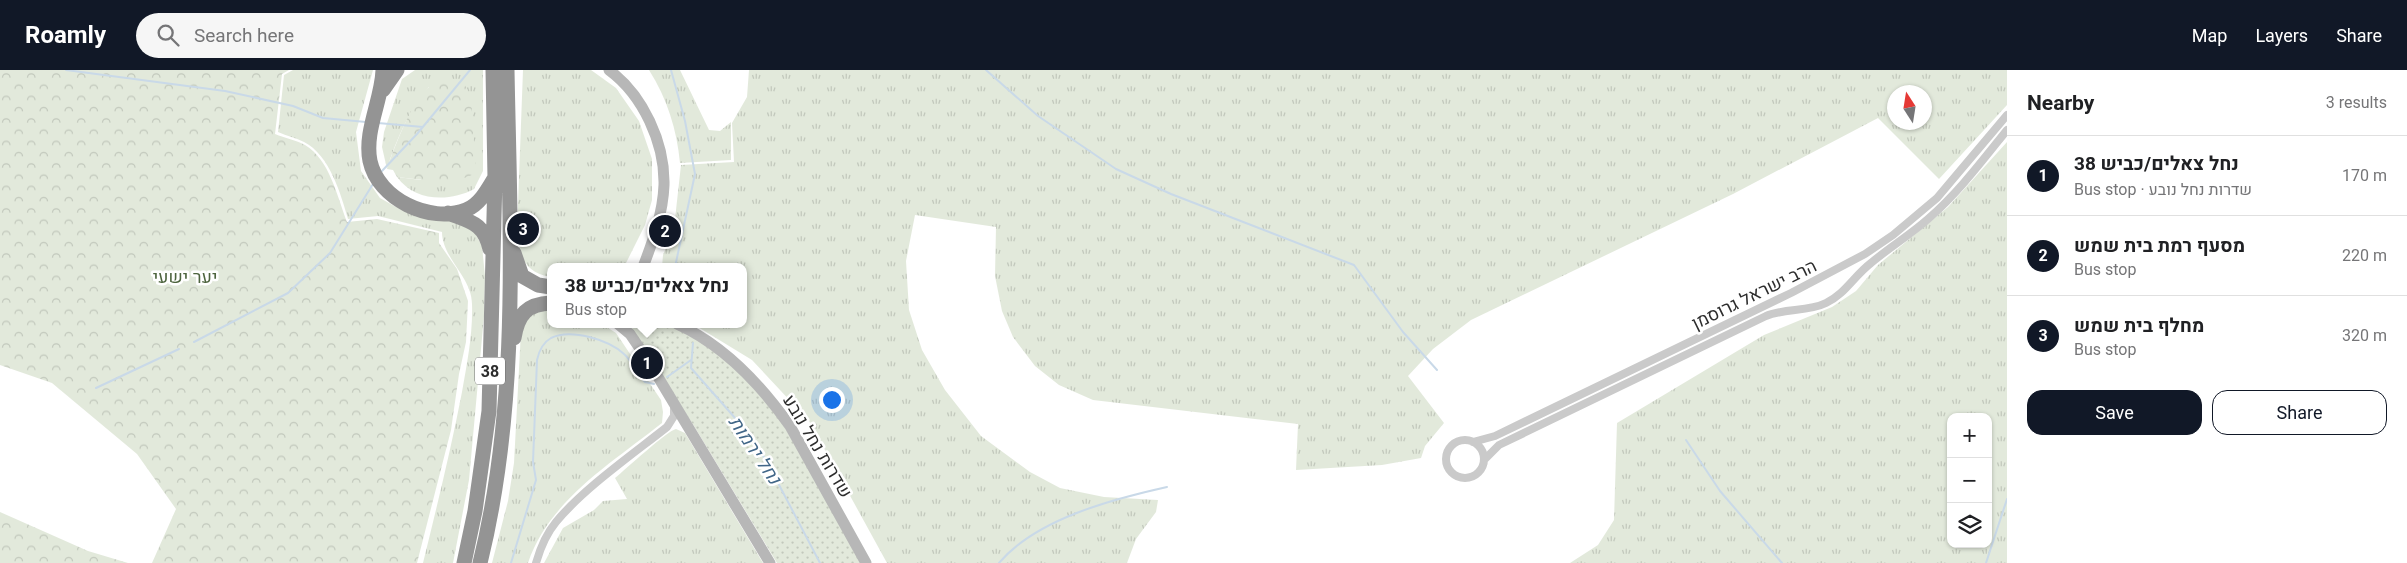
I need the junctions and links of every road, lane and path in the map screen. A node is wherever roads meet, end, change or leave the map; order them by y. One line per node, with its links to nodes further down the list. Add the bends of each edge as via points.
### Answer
1 (383, 70): 6 (highway)
2 (397, 70): 6 (highway)
3 (493, 70): 9 (highway, 38)
4 (508, 70): 11 (highway, 38)
5 (609, 70): 12 (main road, via 638,101 657,142 664,183)
6 (378, 101): 10 (highway, via 368,147 377,180 393,198 405,204)
7 (2007, 115): 26 (street, הרב ישראל גרוסמן, via 1937,198 1893,235 1858,258 1494,436)
8 (2007, 130): 27 (street, הרב ישראל גרוסמן, via 1941,207 1914,232 1871,262 1848,288 1833,299 1824,304 1782,310 1766,316 1500,445)
9 (494, 178): 10 (highway, via 472,206); 17 (highway, 38)
10 (447, 213): 17 (highway, via 471,221 483,230)
11 (509, 215): 18 (highway, via 513,252 522,276); 22 (highway, 38)
12 (658, 218): 13 (main road); 14 (main road)
13 (653, 238): 15 (main road); 16 (main road)
14 (636, 263)
15 (644, 263)
16 (648, 263)
17 (492, 266): 28 (highway, 38, via 489,411)
18 (547, 286)
19 (547, 303): 22 (highway, via 527,308 519,316)
20 (624, 328): 23 (main road)
21 (683, 328): 32 (main road, שדרות נחל נובע, via 722,352 775,405 790,426)
22 (508, 376): 29 (highway, 38, via 499,465)
23 (673, 400): 24 (street, via 674,416); 25 (main road)
24 (667, 426): 25 (street, via 681,425); 30 (street, via 570,506 541,546)
25 (691, 430): 31 (main road)
26 (1473, 442): 27 (street, via 1480,447); 27 (street, via 1462,440 1451,446 1446,457 1448,469 1456,477 1468,479 1480,472)
27 (1484, 460)
28 (464, 563)
29 (480, 563)
30 (536, 563)
31 (770, 563)
32 (866, 563)

